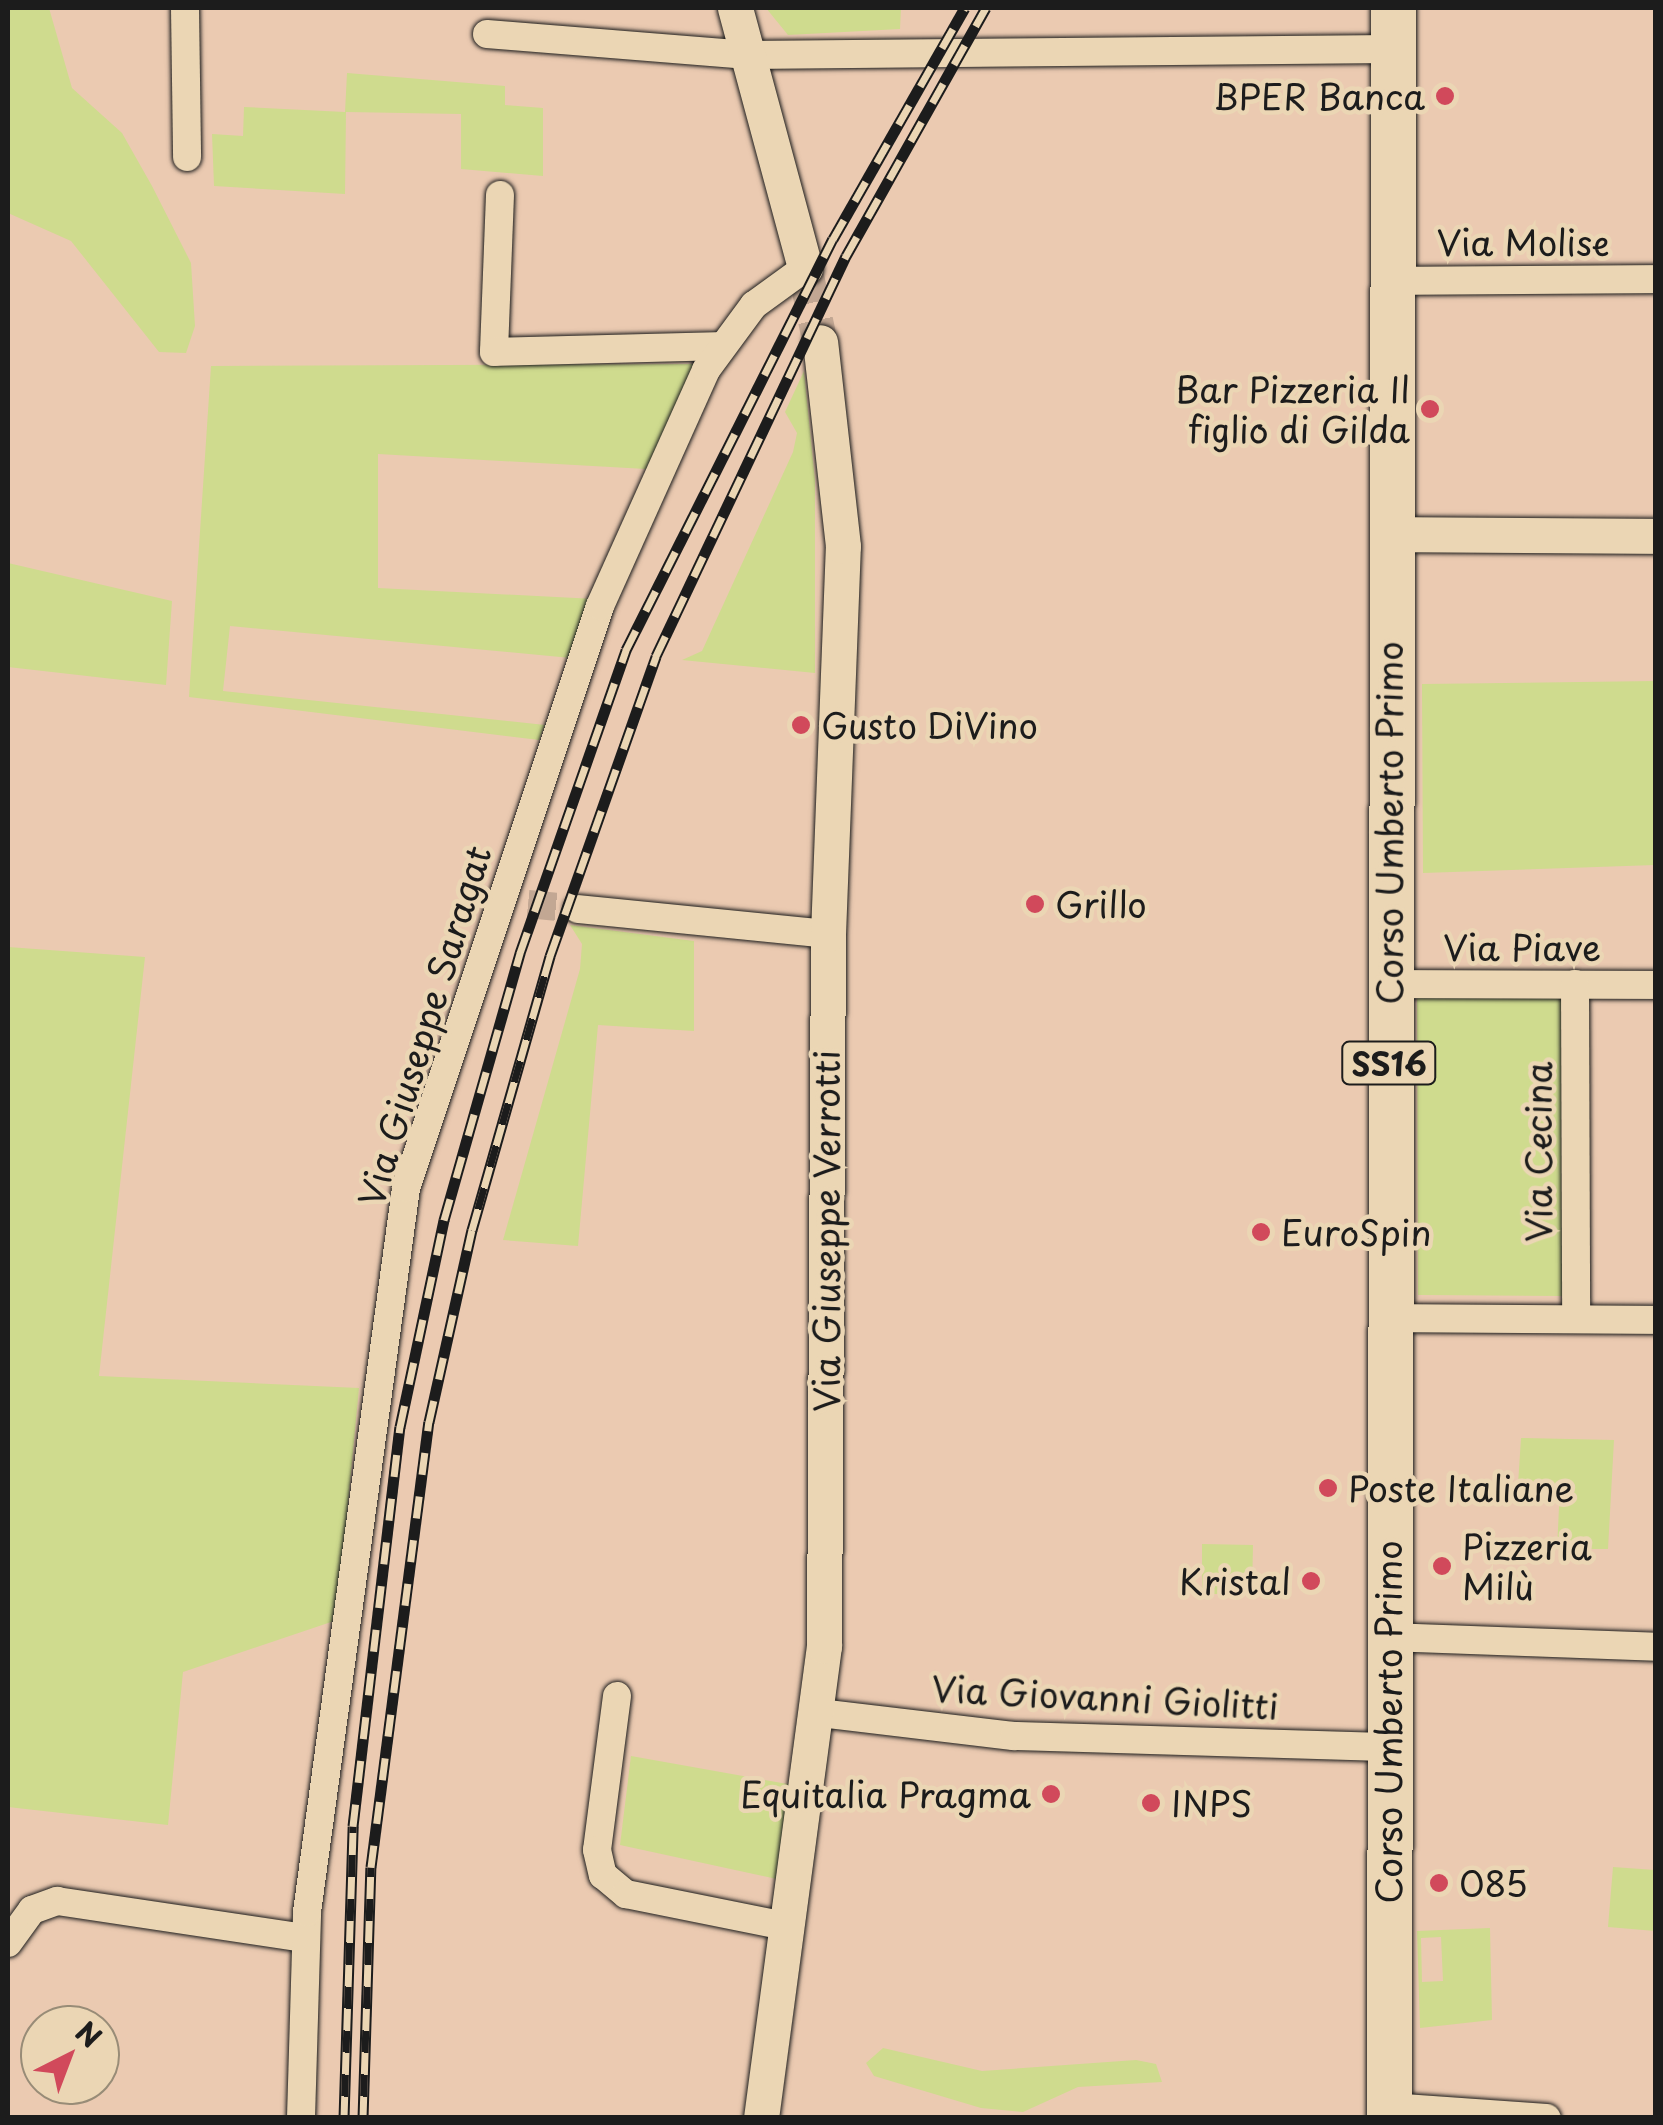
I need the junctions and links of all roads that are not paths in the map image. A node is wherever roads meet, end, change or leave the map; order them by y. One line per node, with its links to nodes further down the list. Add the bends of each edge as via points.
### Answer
1 (185, 8): 6 (street)
2 (735, 8): 5 (street)
3 (1393, 28): 5 (street); 10 (main road, Corso Umberto Primo / SS16)
4 (487, 34): 5 (street)
5 (748, 55): 8 (street)
6 (187, 157)
7 (500, 195): 12 (street, via 494,352)
8 (804, 268): 12 (street, Via Giuseppe Saragat, via 754,305)
9 (1656, 279): 10 (street, Via Molise)
10 (1391, 281): 13 (main road, Corso Umberto Primo / SS16)
11 (820, 342): 16 (street, Via Giuseppe Verrotti, via 843,546)
12 (721, 346): 29 (street, Via Giuseppe Saragat, via 600,606 514,902 406,1188)
13 (1391, 534): 14 (street); 17 (main road, Corso Umberto Primo / SS16)
14 (1656, 536)
15 (578, 909): 16 (street)
16 (828, 934): 26 (street, Via Giuseppe Verrotti)
17 (1389, 984): 18 (street, Via Piave); 20 (main road, Corso Umberto Primo / SS16)
18 (1575, 984): 19 (street, Via Piave); 21 (street, Via Cecina)
19 (1656, 985)
20 (1388, 1318): 21 (street); 23 (main road, Corso Umberto Primo / SS16)
21 (1576, 1319): 22 (street)
22 (1656, 1320)
23 (1388, 1637): 24 (street); 27 (main road, Corso Umberto Primo / SS16)
24 (1656, 1648)
25 (617, 1696): 28 (street, via 596,1850 603,1875 626,1894)
26 (820, 1713): 27 (street, Via Giovanni Giolitti, via 1014,1736); 28 (street, Via Giuseppe Verrotti)
27 (1387, 1747): 31 (main road, Corso Umberto Primo / SS16)
28 (789, 1926): 33 (street, Via Giuseppe Verrotti)
29 (304, 1938): 30 (street, via 57,1901 32,1910); 32 (street, Via Giuseppe Saragat)
30 (8, 1943)
31 (1389, 2112): 34 (street)
32 (301, 2118)
33 (761, 2118)
34 (1547, 2118)

